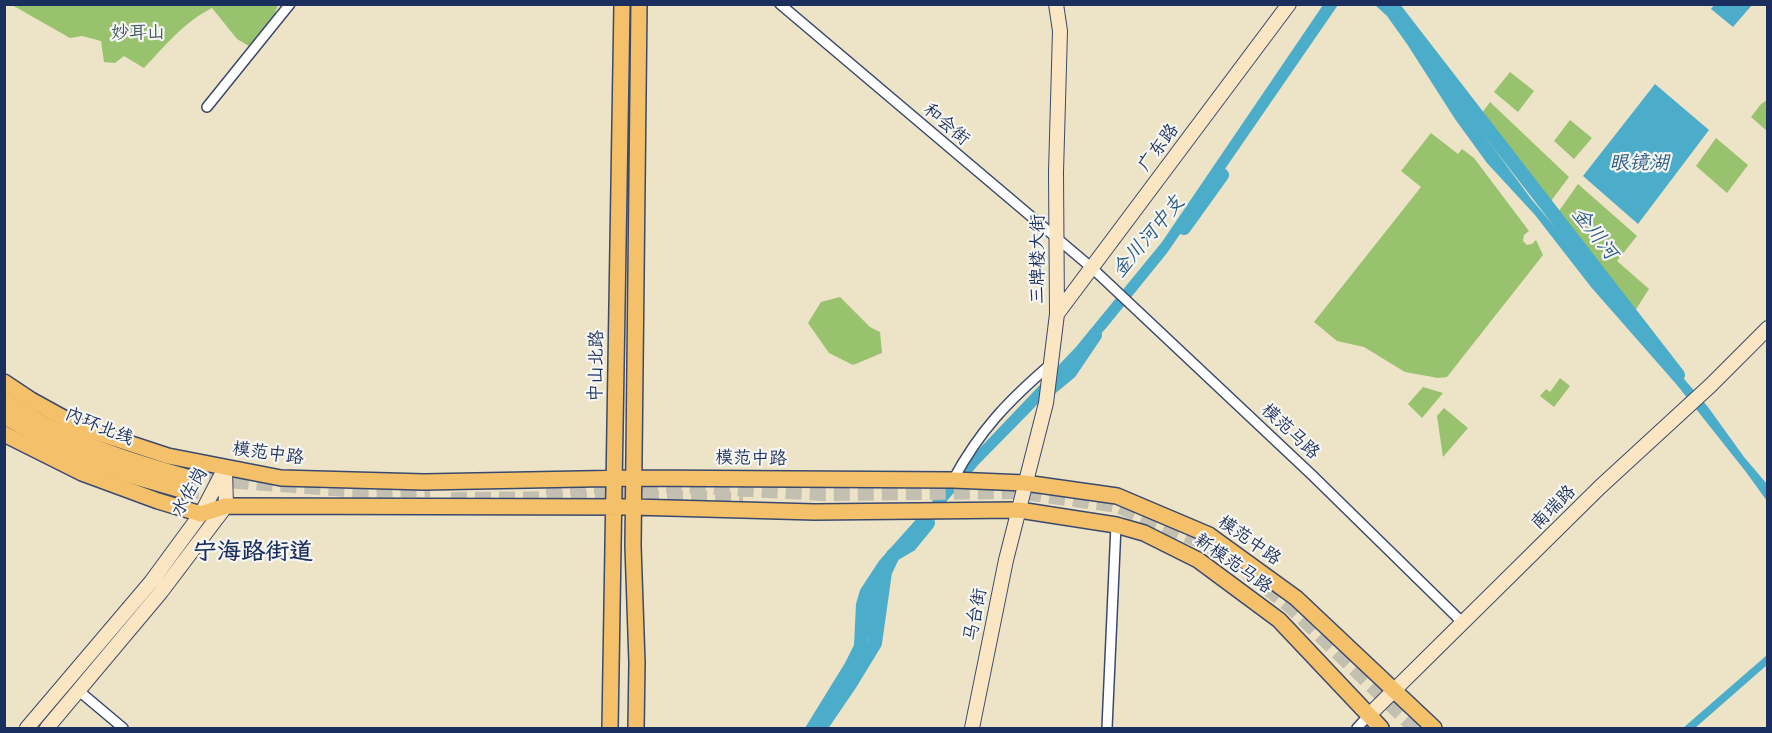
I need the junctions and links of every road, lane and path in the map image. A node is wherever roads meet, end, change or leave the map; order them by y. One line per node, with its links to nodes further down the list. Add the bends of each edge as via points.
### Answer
1 (290, 4): 7 (street)
2 (622, 4): 17 (main road, 中山北路)
3 (639, 4): 18 (main road, 中山北路)
4 (780, 4): 8 (street, 和会街)
5 (1056, 4): 8 (street, 三牌楼大街, via 1060,31)
6 (1289, 4): 9 (street, 广东路)
7 (207, 107)
8 (1056, 240): 9 (street, 和会街); 10 (street, 三牌楼大街)
9 (1092, 268): 10 (street, 广东路); 28 (street, 模范马路)
10 (1057, 314): 12 (street, 三牌楼大街)
11 (1767, 328): 28 (street, 南瑞路)
12 (1051, 364): 19 (street, via 994,417); 20 (street, 三牌楼大街, via 1046,403)
13 (4, 382): 16 (main road, 模范中路, via 80,427 168,456)
14 (5, 404): 21 (highway, 内环北线, via 52,430)
15 (4, 434): 26 (main road, via 82,472)
16 (225, 468): 17 (main road, 模范中路, via 281,478 356,481); 22 (street, 水佐岗); 26 (street, 水佐岗)
17 (615, 478): 18 (main road, 模范中路); 23 (main road, 中山北路)
18 (633, 478): 19 (main road, 模范中路); 24 (main road, 中山北路)
19 (953, 480): 20 (main road, 模范中路)
20 (1025, 483): 25 (street, 三牌楼大街); 30 (main road, 模范中路, via 1117,496 1209,535 1296,598)
21 (184, 484)
22 (226, 506): 23 (main road); 26 (main road); 29 (street, 水佐岗)
23 (614, 507): 24 (main road); 35 (main road, 中山北路)
24 (633, 507): 25 (main road, via 815,512); 36 (main road, 中山北路)
25 (1019, 510): 27 (main road, 新模范马路); 37 (street, 马台街)
26 (201, 514): 32 (street, 水佐岗, via 151,582)
27 (1116, 525): 31 (main road, 新模范马路, via 1144,533 1198,560 1270,613); 38 (street)
28 (1463, 624): 30 (street, 南瑞路)
29 (79, 691): 33 (street, 水佐岗); 34 (street)
30 (1394, 692): 31 (street, 南瑞路); 41 (main road, 模范中路)
31 (1368, 716): 39 (street); 40 (main road, 新模范马路)
32 (27, 729)
33 (47, 729)
34 (123, 729)
35 (609, 729)
36 (636, 729)
37 (972, 729)
38 (1107, 729)
39 (1357, 729)
40 (1381, 729)
41 (1434, 729)

